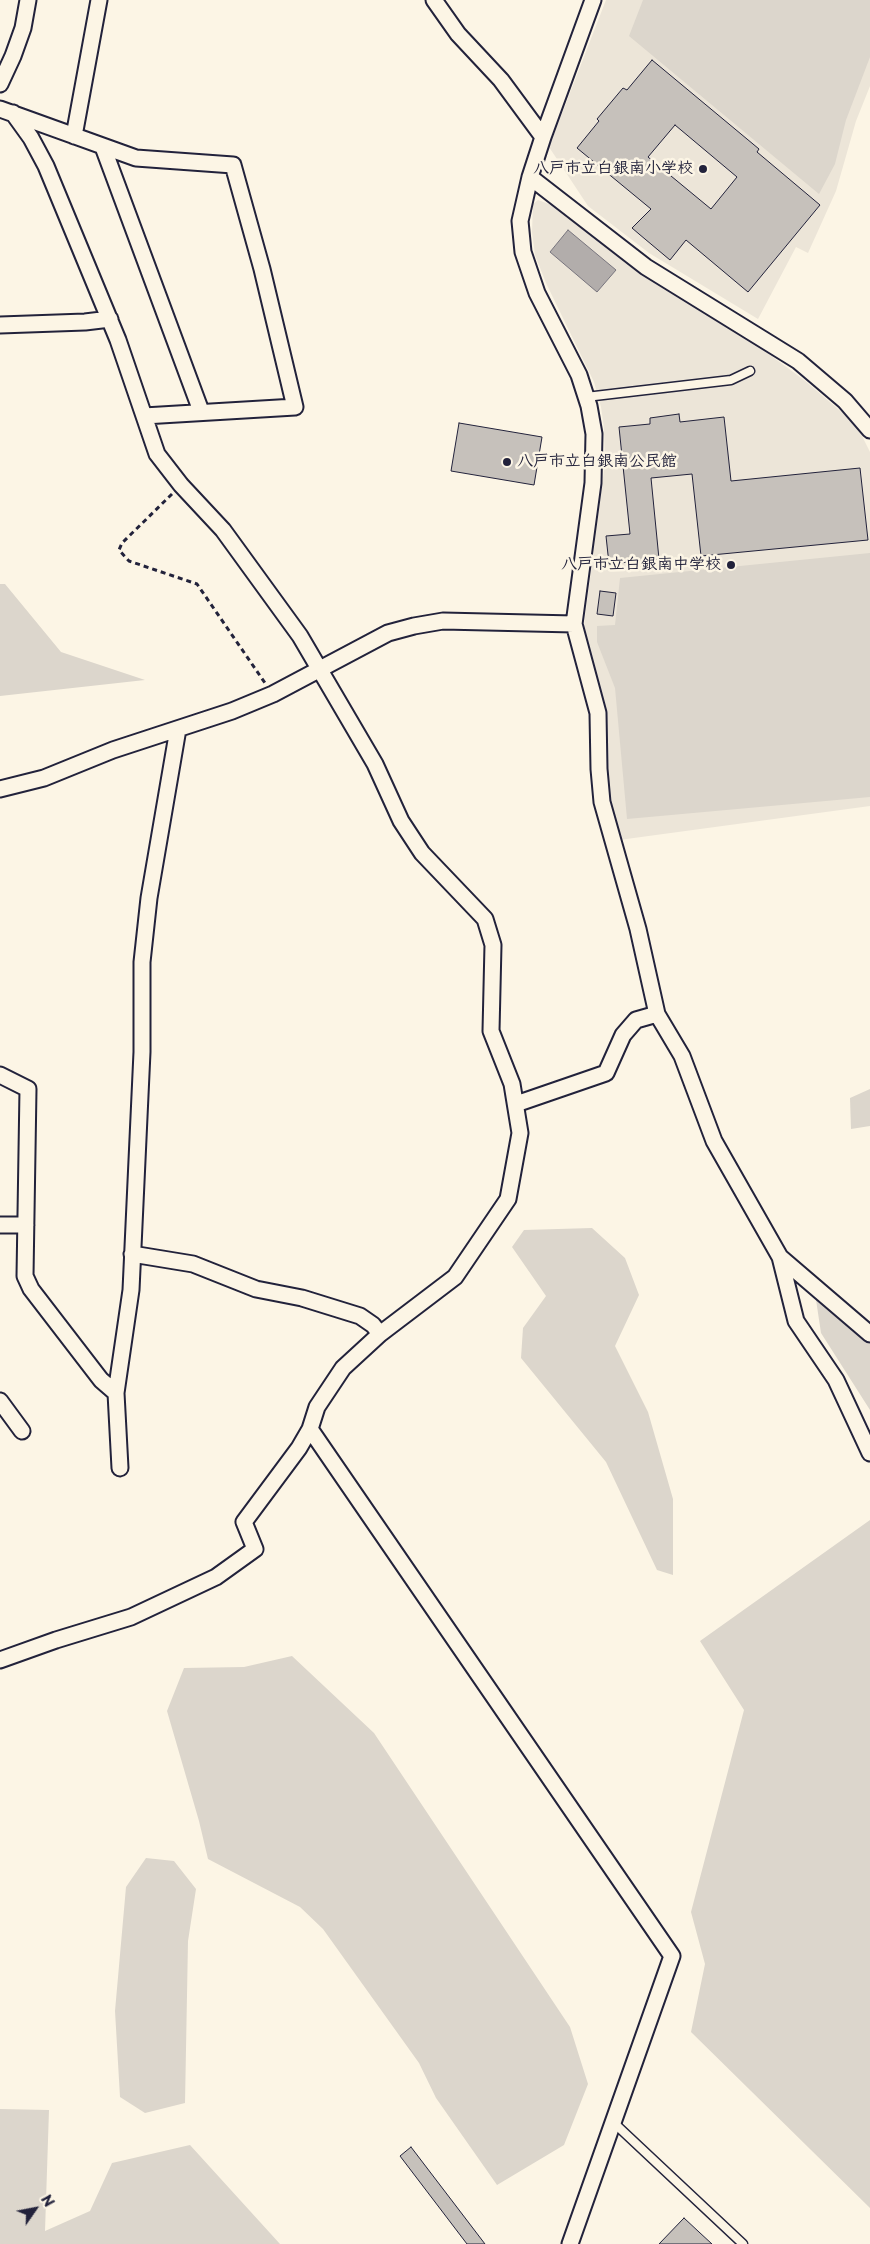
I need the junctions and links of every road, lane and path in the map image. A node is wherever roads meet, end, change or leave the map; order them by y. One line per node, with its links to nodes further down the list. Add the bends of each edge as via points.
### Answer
1 (28, 0): 5 (street, via 23,28)
2 (100, 0): 7 (street)
3 (434, 0): 8 (street, via 458,34 501,80)
4 (593, 0): 8 (street)
5 (0, 84)
6 (7, 111): 7 (street); 11 (street, via 31,138 46,166)
7 (74, 136): 9 (street)
8 (543, 137): 10 (street)
9 (102, 147): 15 (street); 15 (street, via 136,158 233,165 295,407)
10 (530, 177): 14 (street, via 520,221 523,252 537,293 579,376); 17 (street, via 646,267 798,361 844,401)
11 (110, 319): 12 (street); 16 (street)
12 (0, 325)
13 (750, 371): 14 (lane, via 731,380)
14 (586, 398): 19 (street, via 594,434 593,483)
15 (201, 411): 16 (street)
16 (144, 416): 18 (street, via 157,454)
17 (870, 430)
18 (181, 485): 20 (street, via 223,530 273,597); 21 (path, via 122,543 119,550 129,561 197,584)
19 (574, 624): 20 (street, via 443,621 414,626 388,633); 24 (street, via 598,713 602,802 638,929)
20 (318, 669): 21 (street); 26 (street, via 375,764 401,821 422,853 485,919 492,945 490,1031 512,1084)
21 (273, 694): 22 (street)
22 (178, 729): 23 (street, via 113,750 44,778); 29 (street, via 149,898 142,962 142,1052)
23 (0, 789)
24 (656, 1014): 26 (street, via 636,1020 623,1036 606,1073); 30 (street, via 682,1056 714,1141)
25 (0, 1075): 28 (street, via 28,1089)
26 (516, 1104): 31 (street, via 520,1133 508,1199 455,1277)
27 (0, 1225): 28 (street)
28 (26, 1225): 33 (street, via 25,1276 31,1289 101,1380)
29 (132, 1254): 31 (street, via 193,1264 256,1289 302,1298 360,1316); 33 (street, via 131,1290)
30 (780, 1257): 32 (street); 37 (street, via 796,1320 836,1380)
31 (380, 1334): 35 (street, via 343,1368 317,1407)
32 (870, 1334)
33 (116, 1393): 38 (street)
34 (0, 1401): 36 (street)
35 (310, 1429): 39 (street, via 244,1522 255,1550 216,1577 131,1617); 40 (street, via 672,1956)
36 (22, 1431)
37 (870, 1453)
38 (120, 1468)
39 (0, 1660)
40 (613, 2122): 41 (street); 42 (lane)
41 (570, 2244)
42 (743, 2244)

